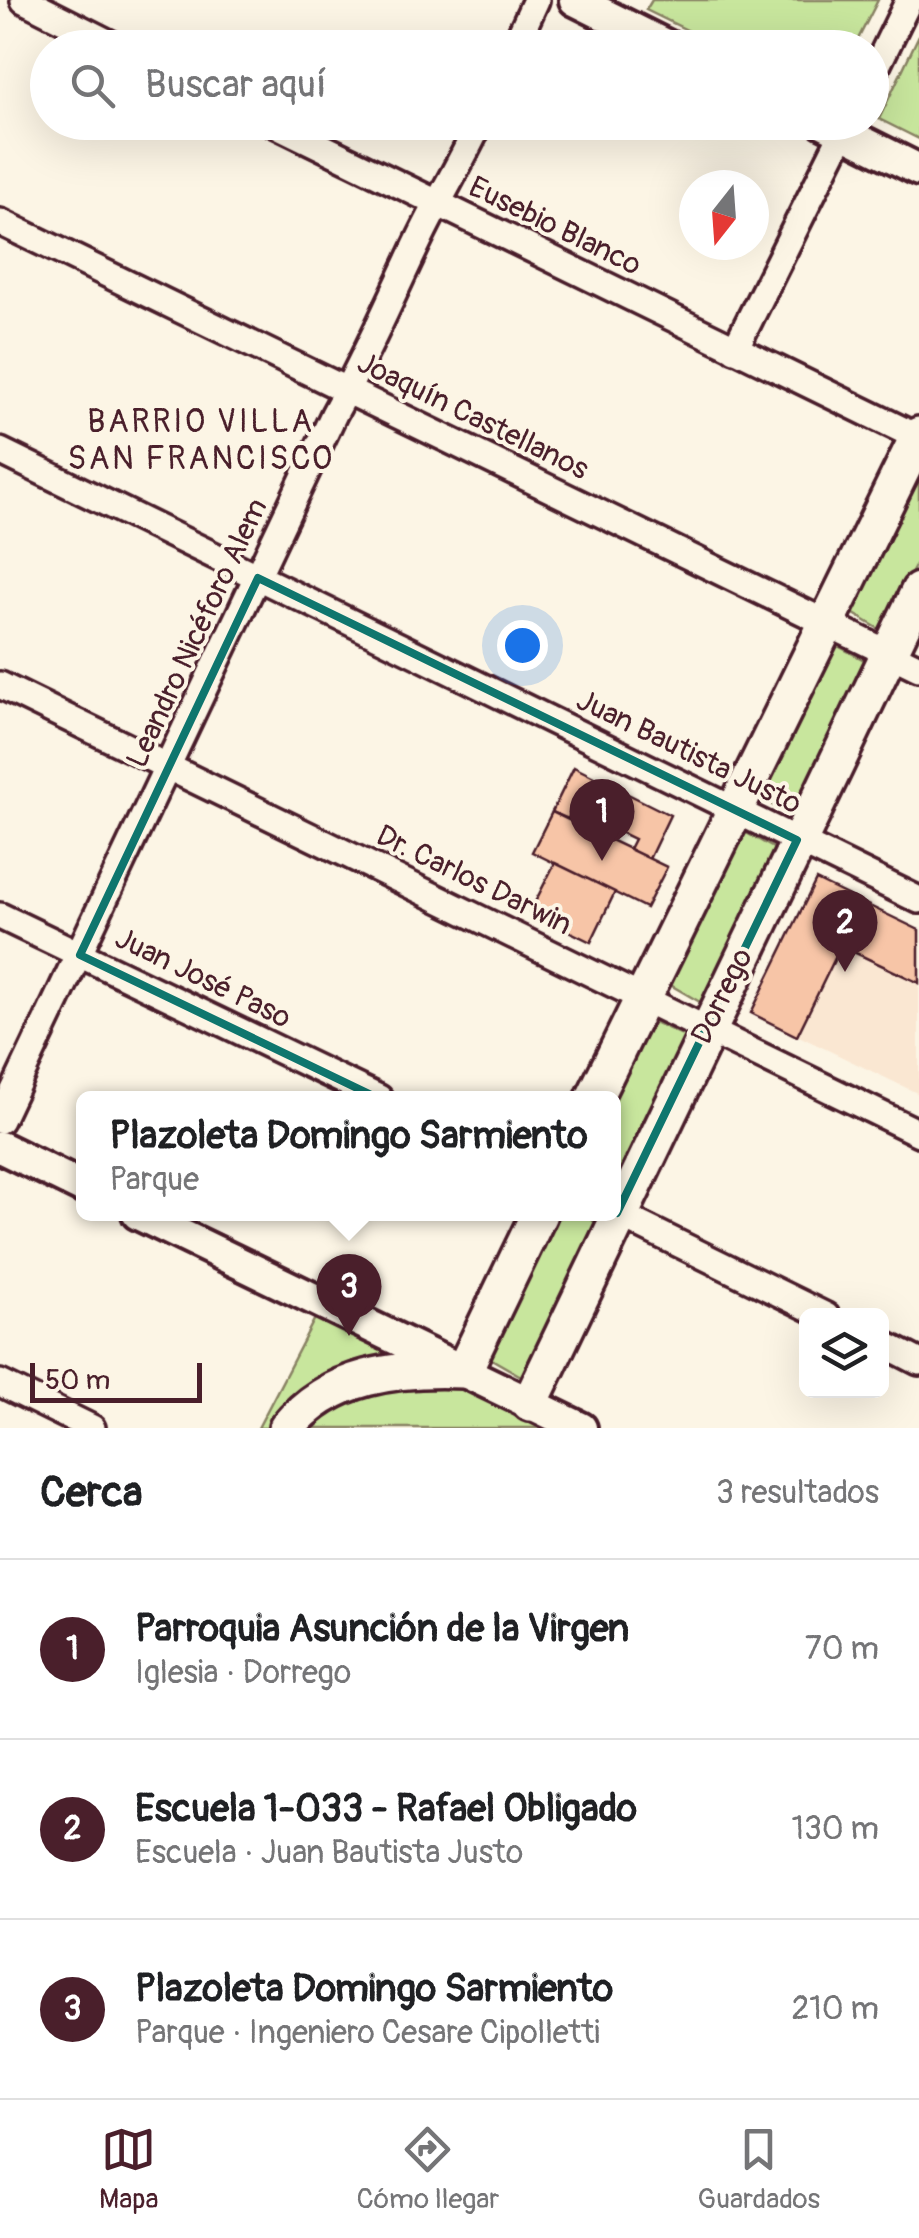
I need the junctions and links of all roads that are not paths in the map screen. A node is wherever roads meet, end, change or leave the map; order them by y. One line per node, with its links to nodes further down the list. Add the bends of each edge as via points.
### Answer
1 (24, 0): 5 (street)
2 (536, 0): 6 (street)
3 (575, 0): 7 (street)
4 (910, 0): 8 (street)
5 (83, 30)
6 (522, 30)
7 (635, 30)
8 (889, 42)
9 (307, 140): 14 (street, Eusebio Blanco)
10 (471, 140): 14 (street, Leandro Nicéforo Alem)
11 (832, 140): 16 (street)
12 (864, 140): 13 (street)
13 (919, 170)
14 (440, 206): 16 (street, Eusebio Blanco); 17 (street, Leandro Nicéforo Alem)
15 (0, 222): 17 (street, Joaquín Castellanos)
16 (735, 349): 18 (street, Eusebio Blanco)
17 (348, 392): 20 (street, Leandro Nicéforo Alem); 22 (street, Joaquín Castellanos)
18 (919, 437): 22 (main road)
19 (0, 452): 20 (street, Juan Bautista Justo)
20 (258, 578): 25 (street, Leandro Nicéforo Alem); 26 (street, Juan Bautista Justo)
21 (919, 591): 23 (main road, Dorrego)
22 (826, 622): 23 (street, Joaquín Castellanos); 26 (main road)
23 (904, 660): 27 (main road, Dorrego)
24 (0, 685): 25 (street, Dr. Carlos Darwin)
25 (169, 768): 30 (street, Leandro Nicéforo Alem); 31 (street, Dr. Carlos Darwin)
26 (734, 810): 27 (street, Juan Bautista Justo); 31 (main road)
27 (798, 840): 28 (street, Juan Bautista Justo); 32 (main road, Dorrego)
28 (919, 900)
29 (0, 916): 30 (street, Juan José Paso)
30 (80, 955): 33 (street, Juan José Paso); 35 (street, Leandro Nicéforo Alem)
31 (641, 998): 32 (street, Dr. Carlos Darwin); 34 (main road)
32 (706, 1030): 36 (street, Dr. Carlos Darwin); 39 (main road, Dorrego)
33 (364, 1091)
34 (597, 1091)
35 (0, 1120)
36 (919, 1134)
37 (0, 1147): 38 (street)
38 (76, 1184)
39 (621, 1202)
40 (621, 1214): 44 (street)
41 (153, 1221): 47 (street)
42 (536, 1221): 47 (main road)
43 (613, 1221): 49 (main road, Dorrego)
44 (810, 1308)
45 (889, 1347): 46 (street)
46 (919, 1362)
47 (464, 1370): 49 (street); 51 (main road, via 421,1368 346,1383)
48 (0, 1383): 50 (street)
49 (540, 1416): 52 (street)
50 (92, 1428)
51 (286, 1428)
52 (581, 1428)

